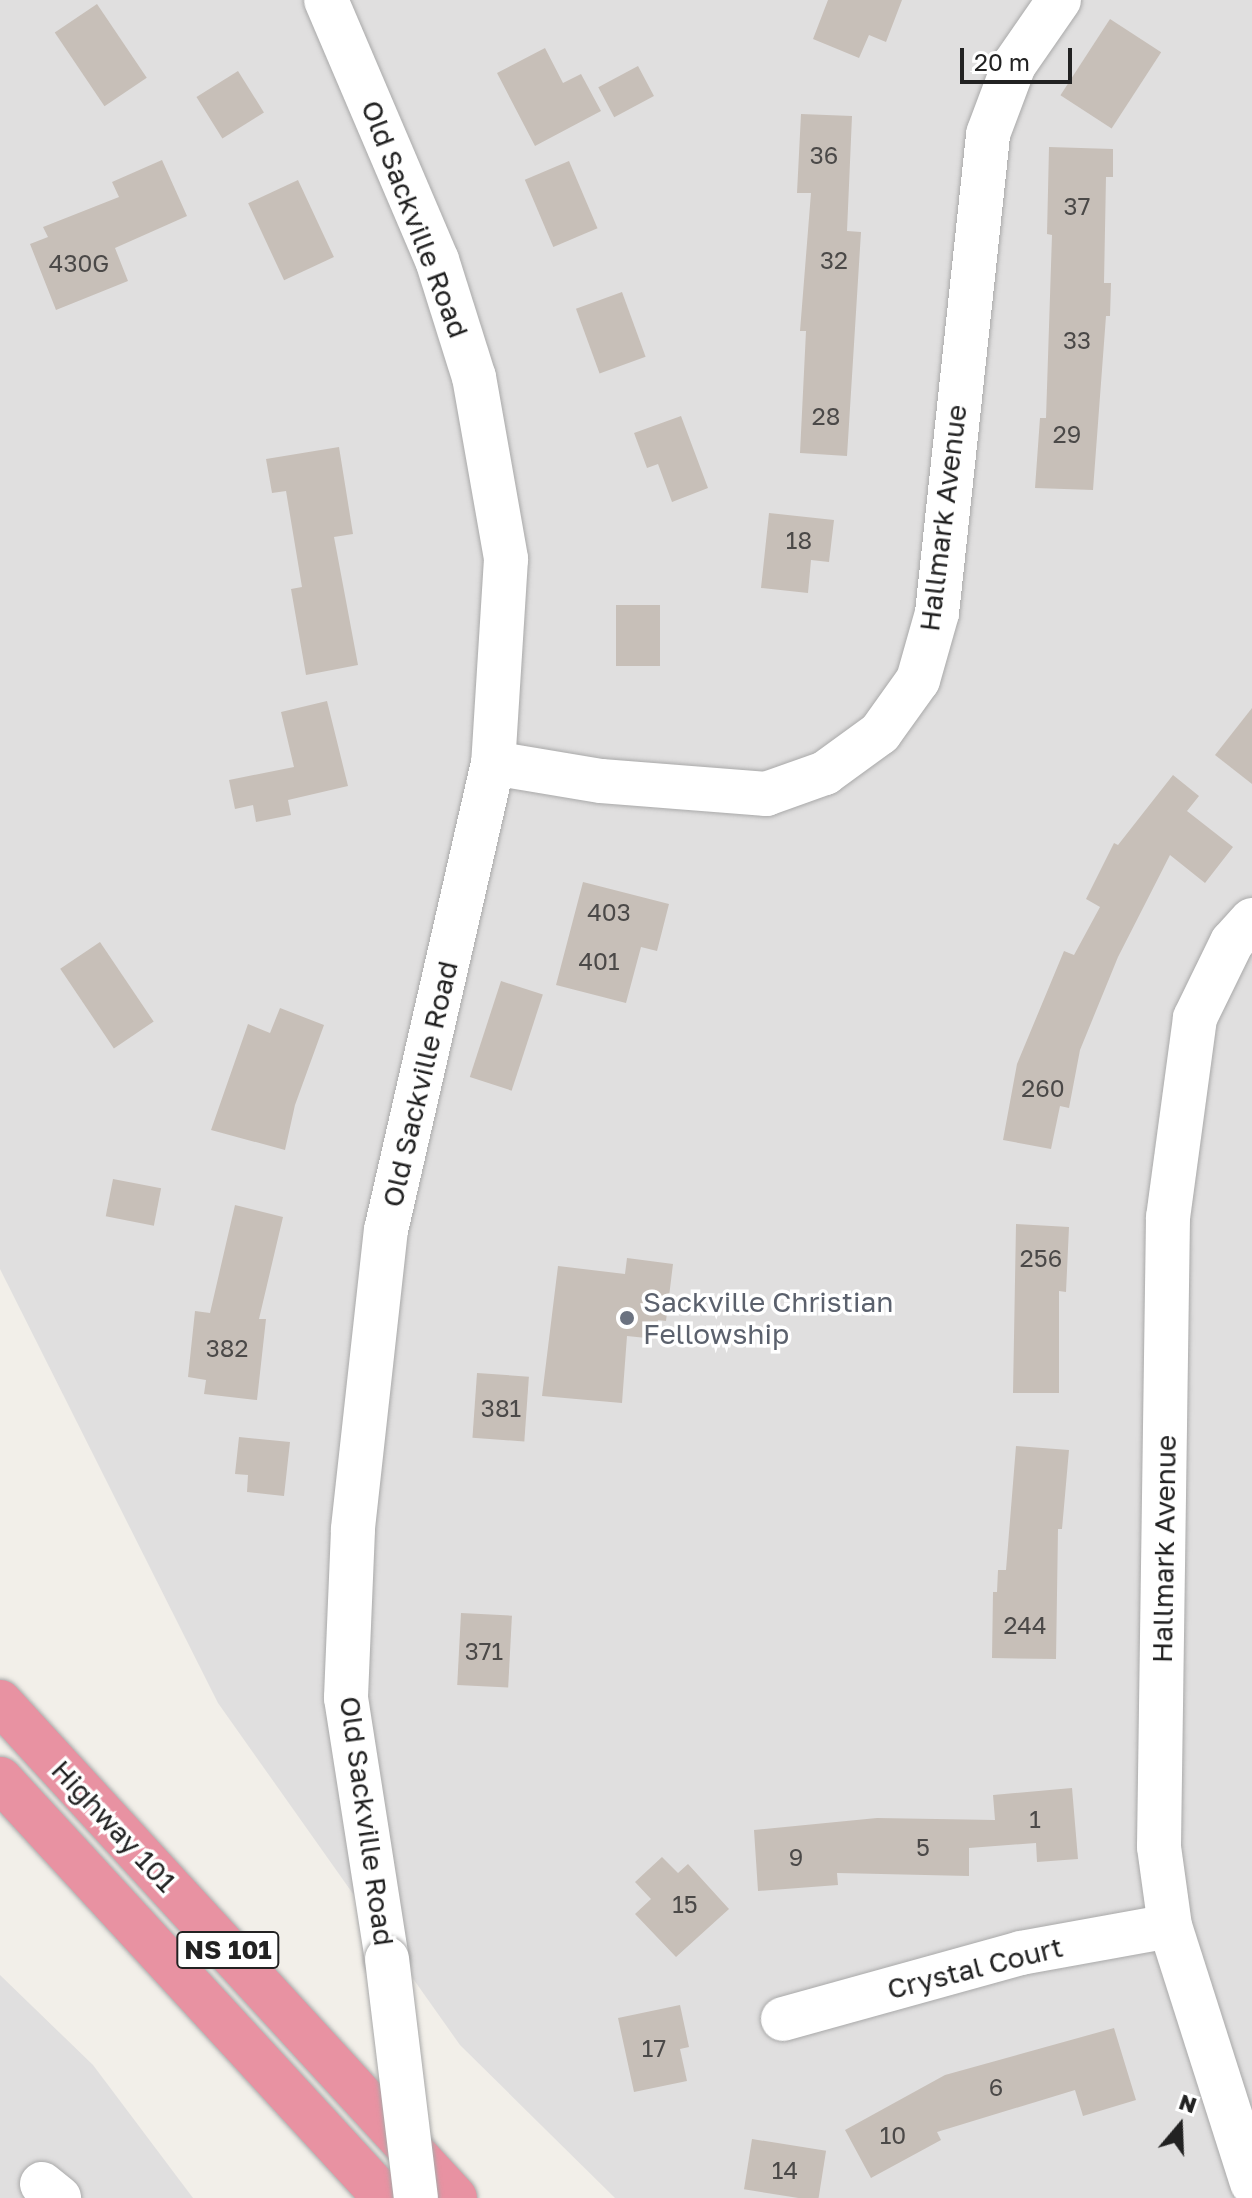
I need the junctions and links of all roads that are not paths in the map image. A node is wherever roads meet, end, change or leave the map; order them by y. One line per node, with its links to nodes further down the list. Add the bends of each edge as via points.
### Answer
1 (326, 0): 3 (street, Old Sackville Road, via 437,260 474,377 506,559)
2 (1059, 0): 3 (street, Hallmark Avenue, via 1014,65 988,134 937,613 918,680 880,733 825,773 766,794 601,781)
3 (493, 763): 11 (street, Old Sackville Road, bridge, via 386,1229 353,1530 346,1698 387,1959)
4 (1252, 920): 7 (street, Hallmark Avenue, via 1232,942 1195,1018 1168,1217 1159,1847)
5 (0, 1702): 12 (highway, Highway 101 / NS 101)
6 (0, 1779): 10 (highway, Highway 101 / NS 101)
7 (1170, 1926): 8 (street, Crystal Court, via 1021,1953); 9 (street, Hallmark Avenue)
8 (783, 2019)
9 (1252, 2183)
10 (385, 2198)
11 (416, 2198)
12 (455, 2198)

